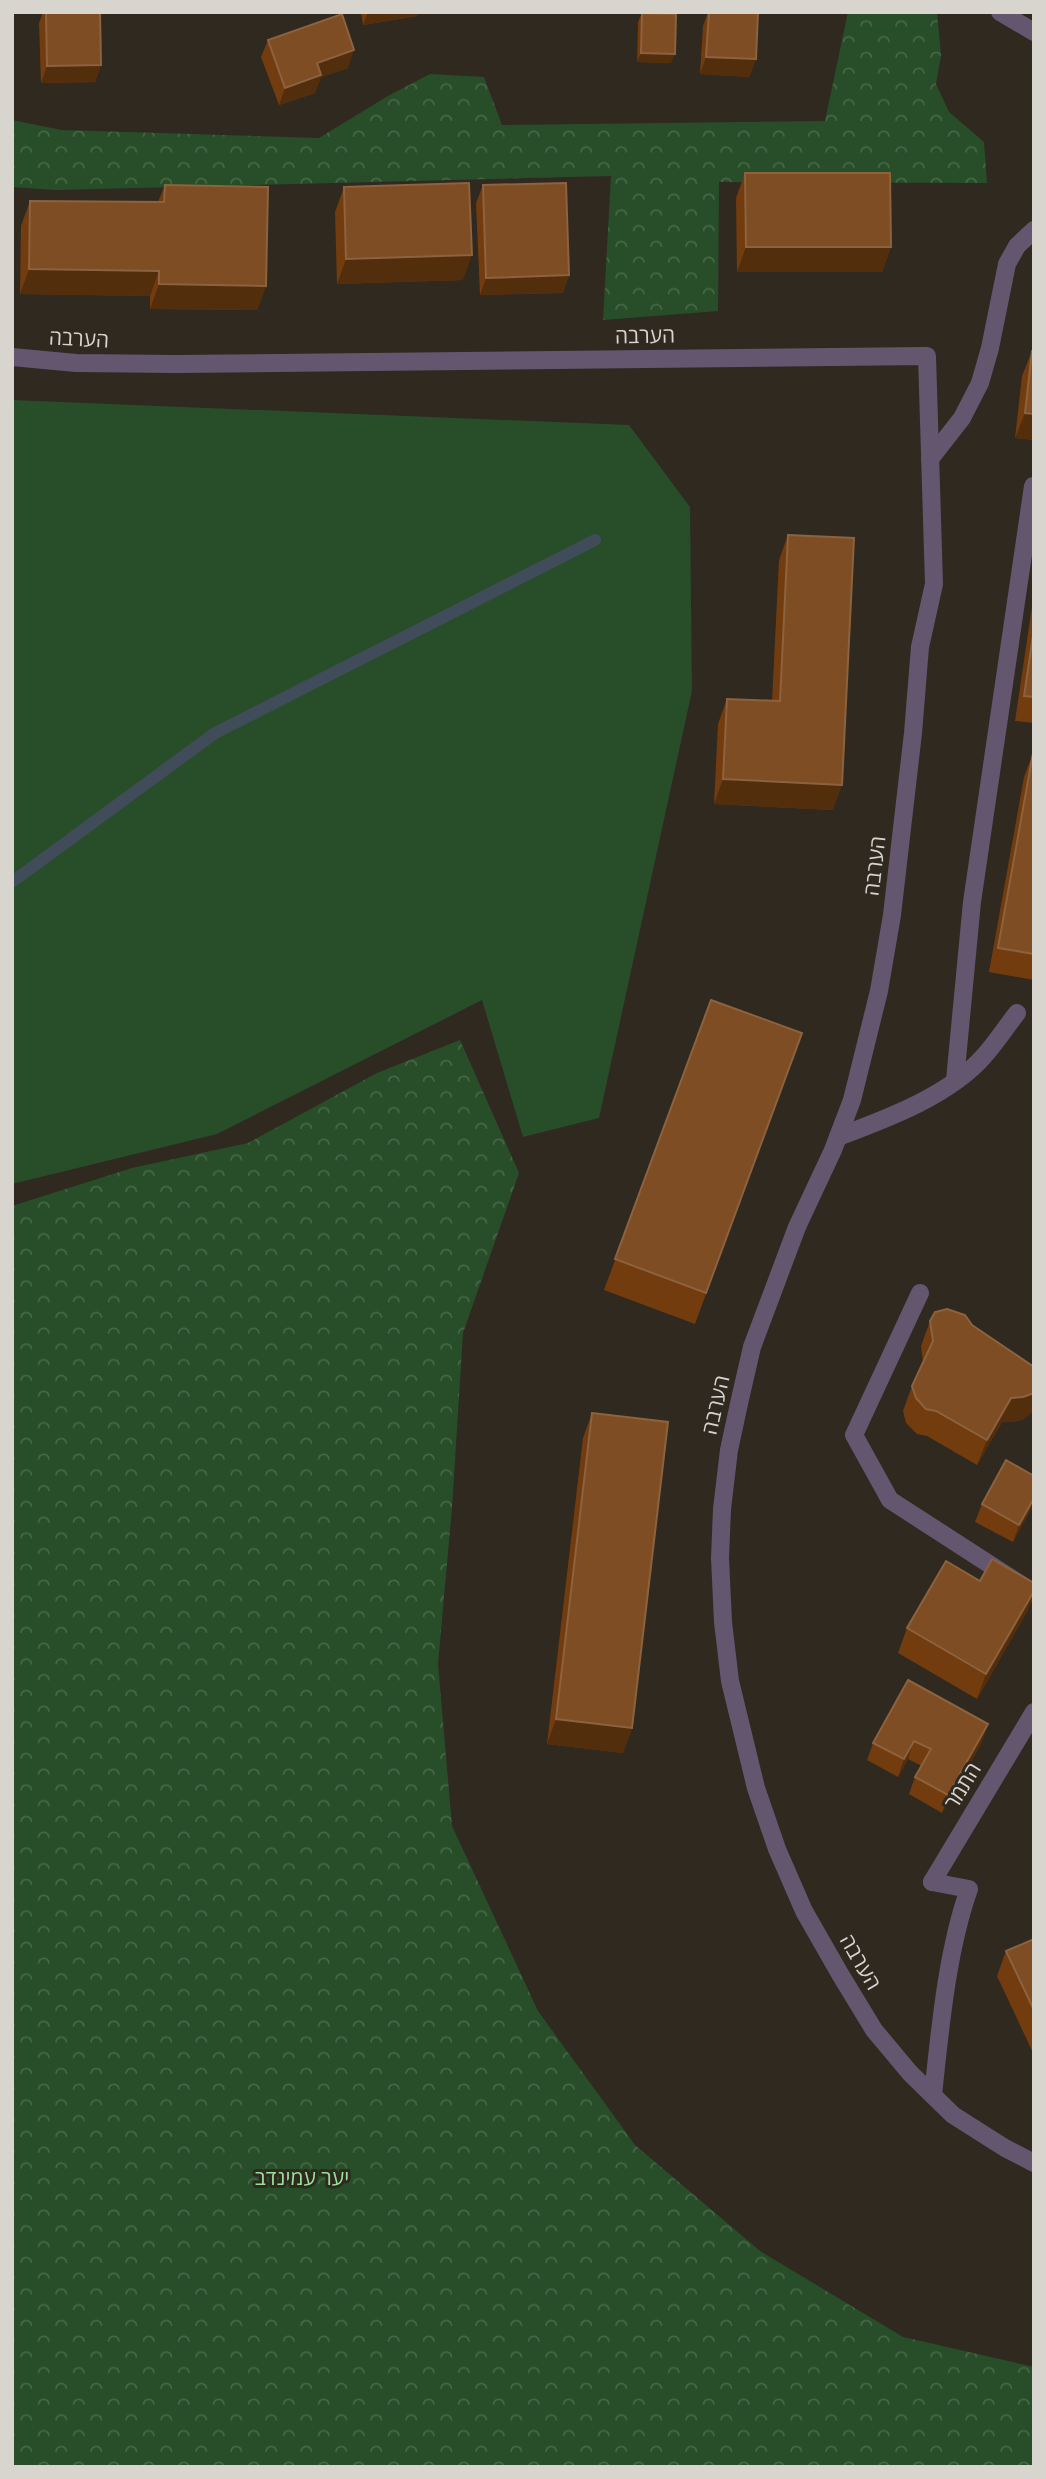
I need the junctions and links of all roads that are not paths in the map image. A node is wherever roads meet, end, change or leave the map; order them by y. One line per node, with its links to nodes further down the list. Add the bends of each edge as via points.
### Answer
1 (1000, 12): 2 (street)
2 (1034, 32)
3 (1034, 230): 5 (street, via 1007,264 979,383 962,418)
4 (12, 357): 5 (street, הערבה, via 176,365 927,356)
5 (930, 459): 9 (street, הערבה, via 934,583 920,647 892,915 867,1040)
6 (1033, 486): 8 (street, via 972,902)
7 (1017, 1013): 8 (street, via 983,1058)
8 (956, 1080): 9 (street, via 903,1112)
9 (838, 1137): 13 (street, הערבה, via 797,1227 752,1347 729,1450 722,1509 723,1622 730,1681 756,1788 777,1849 799,1898 874,2030)
10 (920, 1293): 11 (street, via 854,1435 890,1500)
11 (1034, 1593)
12 (1034, 1713): 13 (street, התמר, via 932,1882 969,1889 955,1940)
13 (933, 2095): 14 (street, הערבה, via 953,2115)
14 (1034, 2163)

